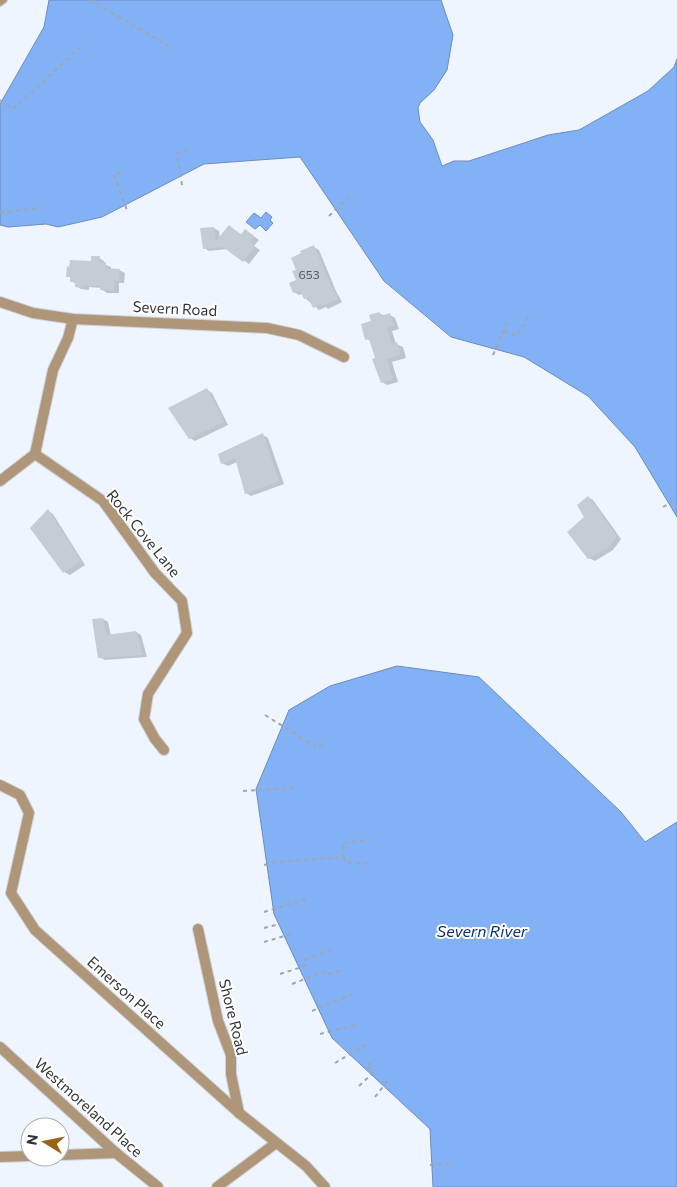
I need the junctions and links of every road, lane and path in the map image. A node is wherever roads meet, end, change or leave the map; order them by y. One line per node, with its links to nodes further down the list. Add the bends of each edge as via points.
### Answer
1 (4, 0): 3 (lane)
2 (90, 0): 5 (path)
3 (0, 2)
4 (81, 46): 6 (path, via 13,110)
5 (174, 49)
6 (0, 100)
7 (188, 150): 9 (path, via 177,153)
8 (121, 172): 13 (path, via 114,175)
9 (182, 185)
10 (353, 200): 14 (path, via 349,196)
11 (40, 208): 12 (path)
12 (0, 213)
13 (128, 213)
14 (329, 216)
15 (0, 302): 17 (street, Severn Road, via 33,313)
16 (528, 317): 19 (path, via 518,336)
17 (73, 319): 21 (street, Severn Road, via 267,328 299,335); 22 (street, via 53,370)
18 (507, 323): 19 (path)
19 (504, 331): 20 (path)
20 (493, 355)
21 (344, 358)
22 (35, 454): 23 (street); 28 (street, Rock Cove Lane, via 103,501 154,573 182,601 187,633 148,694 144,719)
23 (0, 481)
24 (677, 499): 25 (path)
25 (663, 508)
26 (265, 715): 27 (path, via 318,748)
27 (322, 743)
28 (164, 750)
29 (291, 782): 31 (path, via 292,788)
30 (0, 785): 36 (street, via 20,795 29,813)
31 (243, 790)
32 (369, 840): 33 (path, via 343,843)
33 (344, 856): 34 (path, via 345,862); 35 (path)
34 (369, 864)
35 (264, 865)
36 (11, 893): 37 (street); 60 (street, Emerson Place, via 35,930)
37 (0, 896)
38 (306, 899): 39 (path)
39 (264, 912)
40 (280, 924): 41 (path)
41 (264, 928)
42 (198, 929): 60 (street, Shore Road, via 218,1021 231,1055 231,1074)
43 (291, 934): 44 (path)
44 (264, 942)
45 (332, 949): 47 (path, via 306,960 305,966)
46 (342, 970): 48 (path, via 325,975 323,972)
47 (280, 974)
48 (292, 984)
49 (352, 994): 50 (path)
50 (312, 1011)
51 (359, 1024): 52 (path)
52 (320, 1034)
53 (370, 1043): 56 (path)
54 (0, 1048): 62 (street, Westmoreland Place)
55 (375, 1059): 58 (path, via 367,1066 374,1072)
56 (335, 1063)
57 (389, 1078): 59 (path)
58 (360, 1086)
59 (375, 1096)
60 (239, 1113): 61 (street, Emerson Place)
61 (276, 1143): 69 (street); 70 (street, Emerson Place, via 306,1166)
62 (116, 1152): 63 (street); 68 (street, Westmoreland Place)
63 (70, 1154)
64 (20, 1156): 65 (street)
65 (0, 1157)
66 (449, 1163): 67 (path)
67 (430, 1165)
68 (158, 1187)
69 (217, 1187)
70 (325, 1187)

